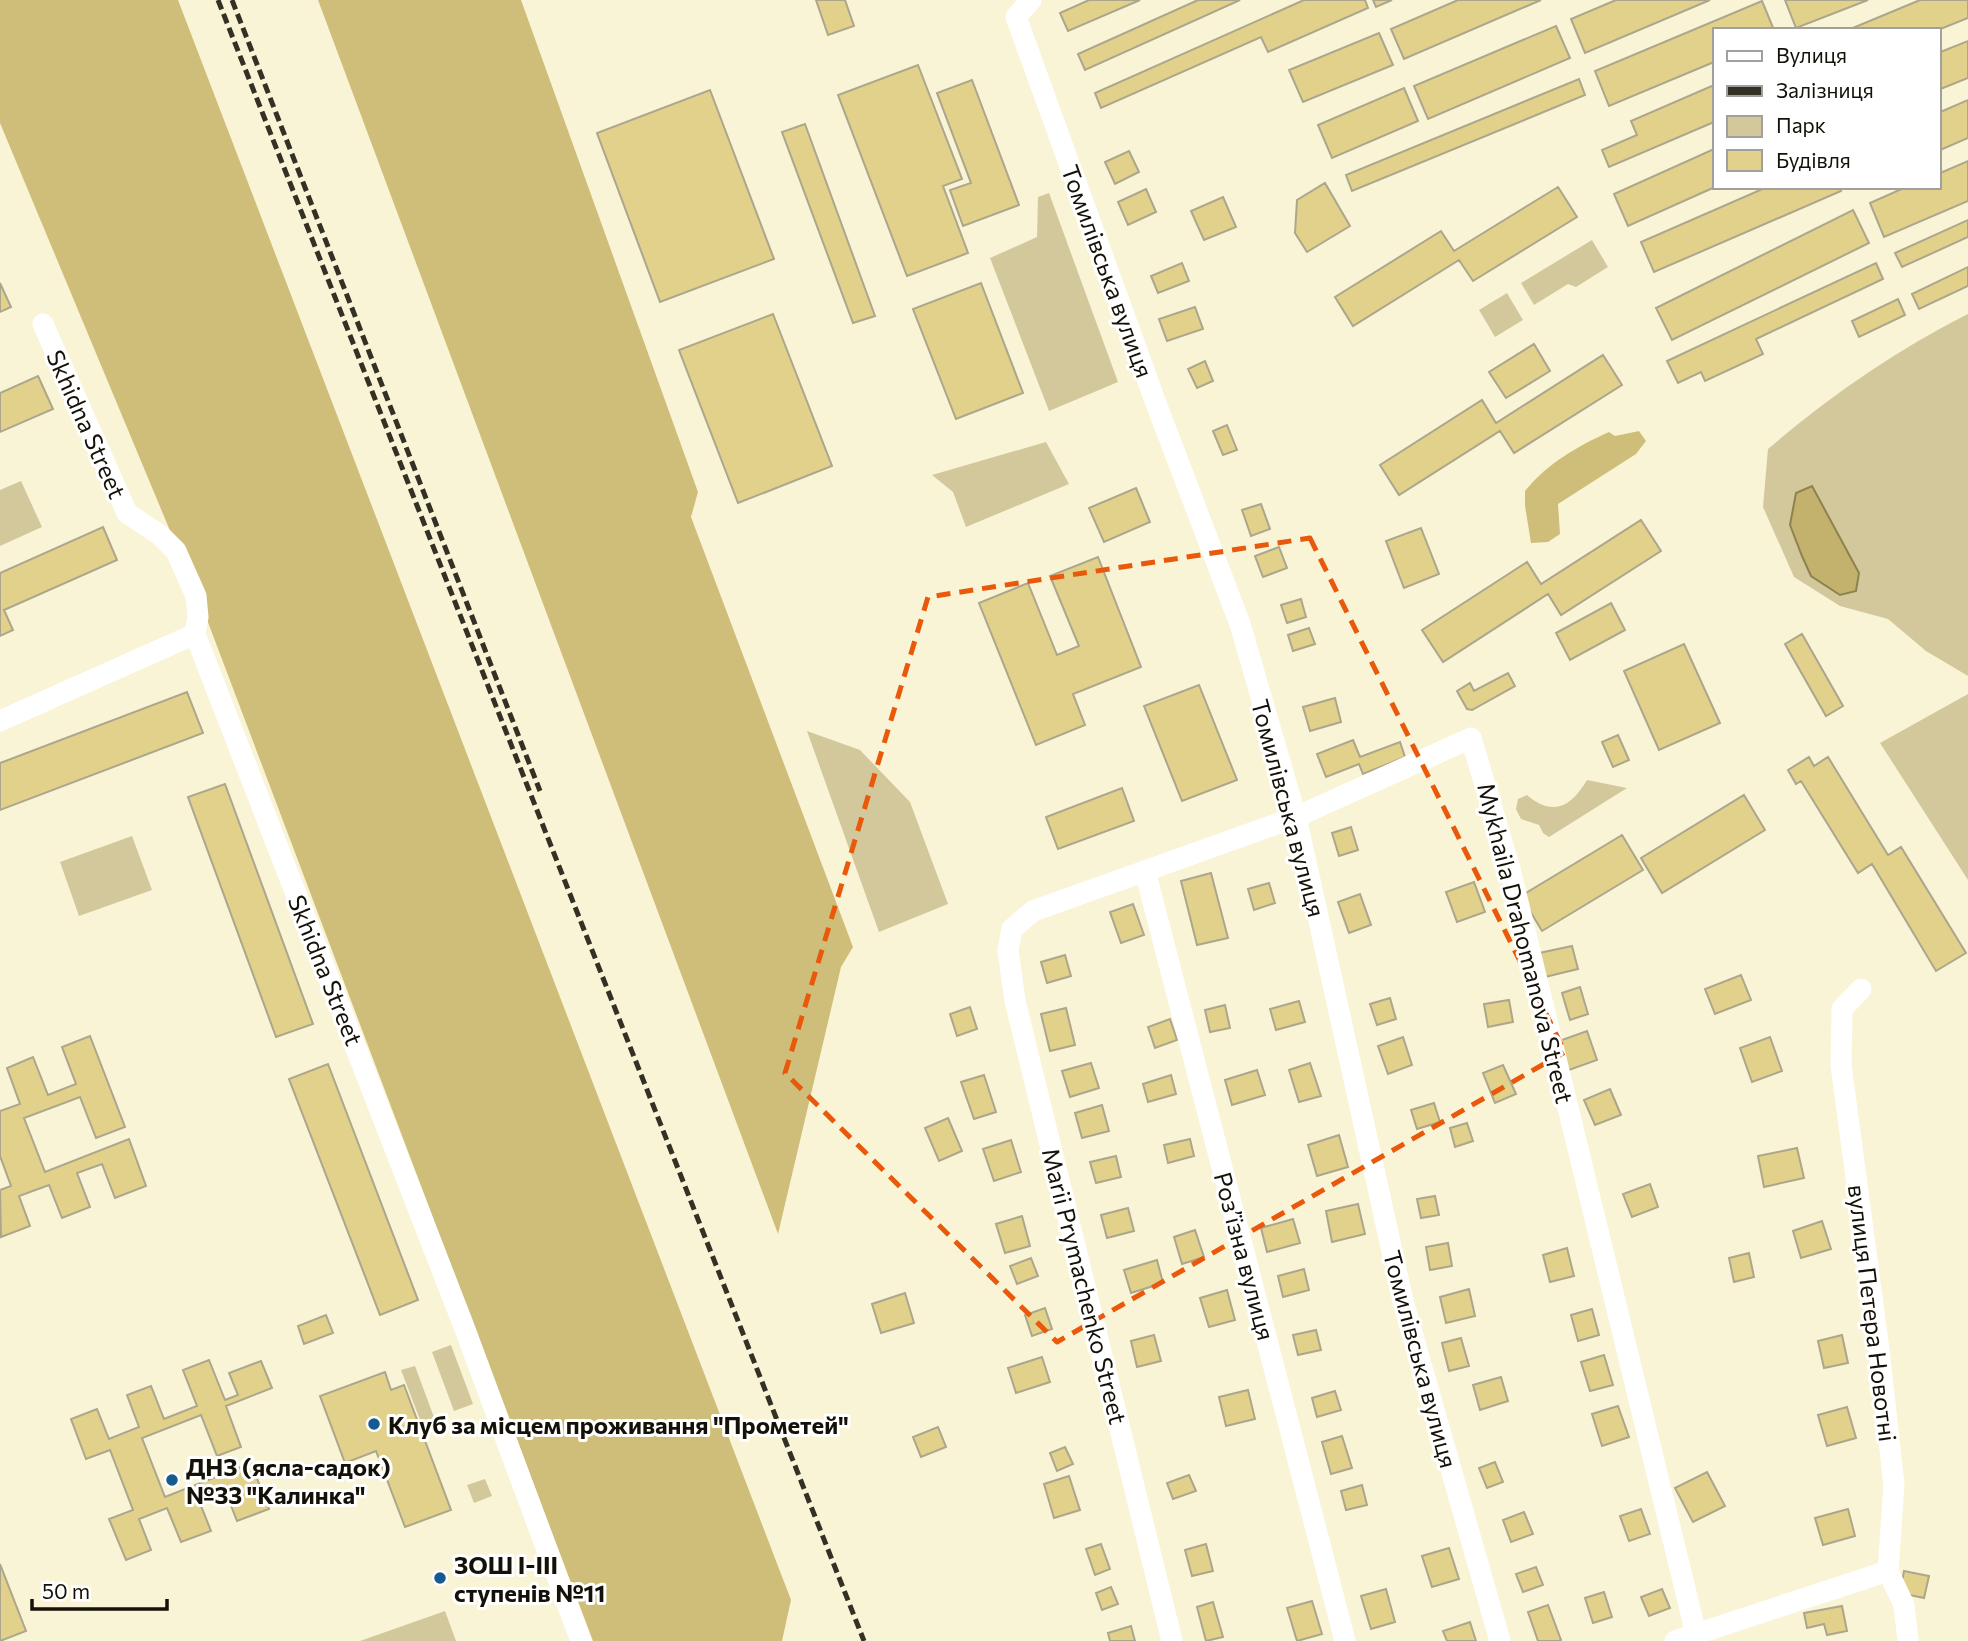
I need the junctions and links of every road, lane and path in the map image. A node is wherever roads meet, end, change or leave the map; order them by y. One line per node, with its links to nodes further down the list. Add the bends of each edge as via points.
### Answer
1 (1031, 0): 5 (street, Томилівська вулиця, via 1016,17 1240,624)
2 (43, 324): 3 (street, Skhidna Street, via 127,513 176,551 196,596)
3 (195, 634): 4 (street); 11 (street, Skhidna Street)
4 (0, 721)
5 (1296, 817): 6 (street, Mykhaila Drahomanova Street); 10 (street, Mykhaila Drahomanova Street, via 1471,738 1510,869); 14 (street, Томилівська вулиця, via 1403,1301)
6 (1144, 872): 7 (street, Mykhaila Drahomanova Street, via 1033,911); 13 (street, Розʼїзна вулиця)
7 (1012, 929): 12 (street, Marii Prymachenko Street, via 1008,950 1015,1001)
8 (1861, 989): 9 (street, вулиця Петера Новотні, via 1842,1009 1841,1065 1894,1485)
9 (1888, 1571): 10 (street); 16 (street, вулиця Петера Новотні, via 1904,1605)
10 (1696, 1634): 15 (street)
11 (581, 1641)
12 (1172, 1641)
13 (1345, 1641)
14 (1500, 1641)
15 (1675, 1641)
16 (1908, 1641)

